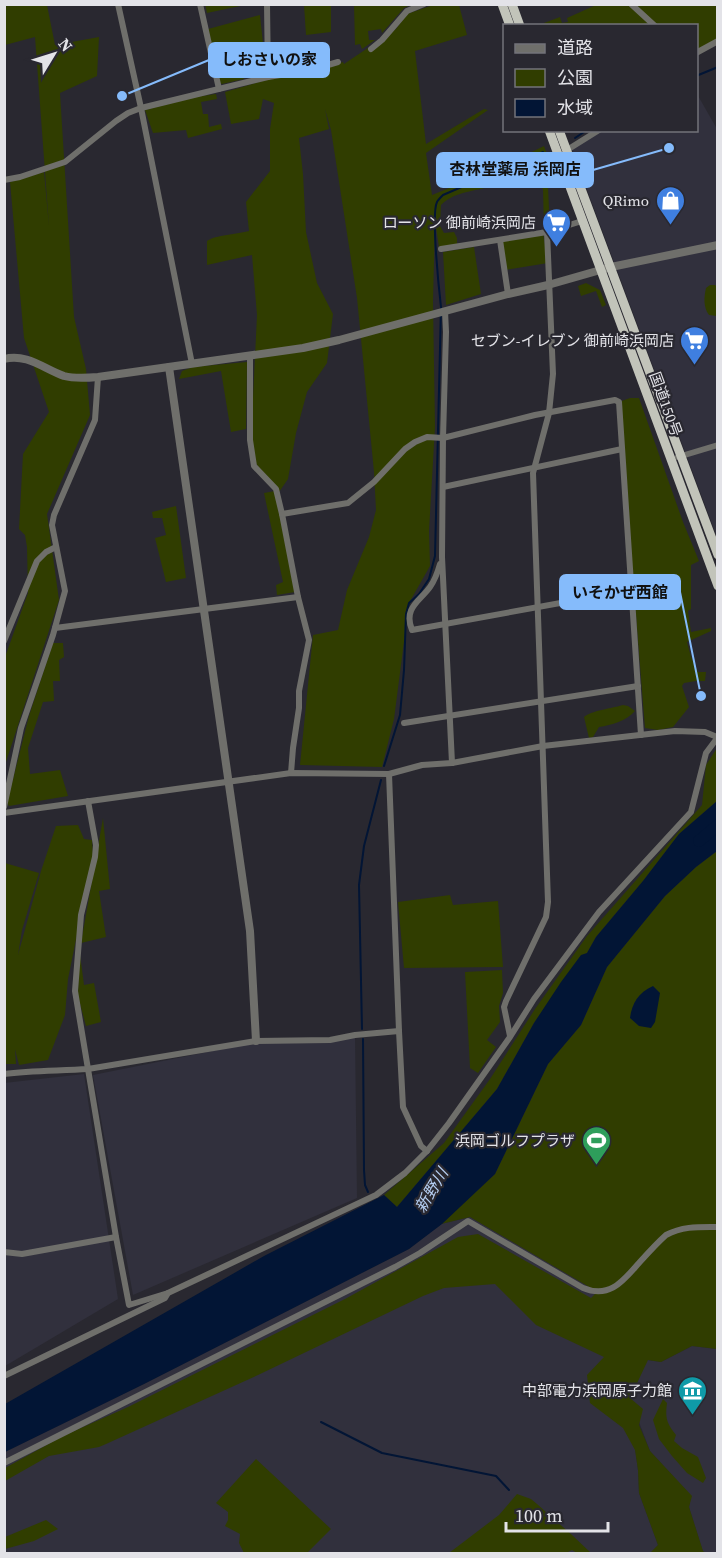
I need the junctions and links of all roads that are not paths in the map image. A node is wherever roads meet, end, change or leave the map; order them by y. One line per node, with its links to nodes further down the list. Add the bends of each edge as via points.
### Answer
1 (118, 4): 17 (street)
2 (200, 4): 16 (street)
3 (267, 4): 15 (street)
4 (424, 4): 12 (street, via 407,11)
5 (502, 4): 8 (highway)
6 (512, 4): 9 (highway)
7 (631, 4): 10 (street)
8 (509, 24)
9 (519, 24)
10 (653, 24)
11 (717, 41): 13 (street)
12 (371, 49)
13 (698, 52)
14 (338, 62): 15 (street)
15 (268, 77): 16 (street)
16 (219, 89): 17 (street)
17 (141, 108): 22 (street, via 116,121 64,162); 35 (street)
18 (550, 132): 23 (highway, 国道150号)
19 (560, 132): 21 (highway, 国道150号)
20 (597, 132): 21 (street)
21 (567, 150): 28 (highway, 国道150号)
22 (4, 180)
23 (582, 221): 24 (street); 29 (highway, 国道150号)
24 (547, 232): 25 (street); 30 (street)
25 (500, 240): 27 (street); 31 (street)
26 (717, 245): 28 (street)
27 (441, 249)
28 (611, 267): 29 (street); 42 (highway, 国道150号)
29 (601, 270): 30 (street); 43 (highway, 国道150号)
30 (548, 285): 31 (street); 38 (street, via 553,374)
31 (508, 294): 32 (street)
32 (445, 311): 33 (street, via 339,340); 39 (street)
33 (250, 356): 35 (street); 46 (street, via 250,441 254,466 276,489)
34 (4, 359): 37 (street, via 35,361 64,376)
35 (192, 364): 36 (street)
36 (169, 367): 37 (street); 54 (street)
37 (98, 377): 47 (street, via 95,420 56,506 52,525)
38 (549, 413): 39 (street); 41 (street, via 615,400 619,402); 44 (street)
39 (443, 438): 45 (street); 46 (street, via 427,437 415,442 348,503)
40 (717, 445): 42 (street)
41 (622, 449): 44 (street); 51 (street)
42 (681, 456): 43 (street); 48 (highway, 国道150号)
43 (670, 459): 50 (highway, 国道150号)
44 (535, 466): 45 (street); 53 (street)
45 (443, 487): 49 (street)
46 (282, 514): 52 (street)
47 (56, 547): 56 (street, via 65,591); 57 (street, via 37,561)
48 (717, 555)
49 (442, 557): 55 (street); 55 (street, via 431,586 412,606 410,624 412,630)
50 (717, 586)
51 (632, 590): 53 (street); 58 (street)
52 (298, 597): 54 (street); 66 (street, via 309,640 299,691)
53 (538, 607): 55 (street); 59 (street)
54 (204, 609): 56 (street); 68 (street)
55 (445, 624): 60 (street)
56 (55, 628): 70 (street, via 21,728)
57 (4, 641)
58 (638, 686): 59 (street); 62 (street)
59 (541, 701): 60 (street); 64 (street)
60 (449, 716): 61 (street); 65 (street)
61 (404, 723)
62 (641, 735): 63 (street, via 689,731); 64 (street)
63 (717, 737): 73 (street, via 706,753 691,812 599,912)
64 (543, 746): 65 (street); 73 (street, via 548,902 546,917 504,1007)
65 (452, 763): 67 (street, via 422,765)
66 (291, 773): 67 (street); 68 (street)
67 (389, 774): 72 (street)
68 (229, 781): 69 (street); 74 (street, via 250,931)
69 (88, 801): 71 (street); 75 (street, via 96,846 81,915 75,992)
70 (4, 807)
71 (4, 813)
72 (399, 1031): 74 (street, via 330,1040); 77 (street, via 403,1107)
73 (510, 1036): 77 (street)
74 (256, 1041): 75 (street)
75 (88, 1068): 76 (street); 79 (street)
76 (4, 1074)
77 (427, 1151): 81 (street, via 376,1195)
78 (717, 1227): 83 (street, via 675,1230 622,1282 592,1292 468,1221 394,1267)
79 (116, 1237): 80 (street, via 22,1254); 81 (street, via 129,1305)
80 (4, 1252)
81 (168, 1293): 82 (street, via 165,1298)
82 (4, 1376)
83 (4, 1463)

